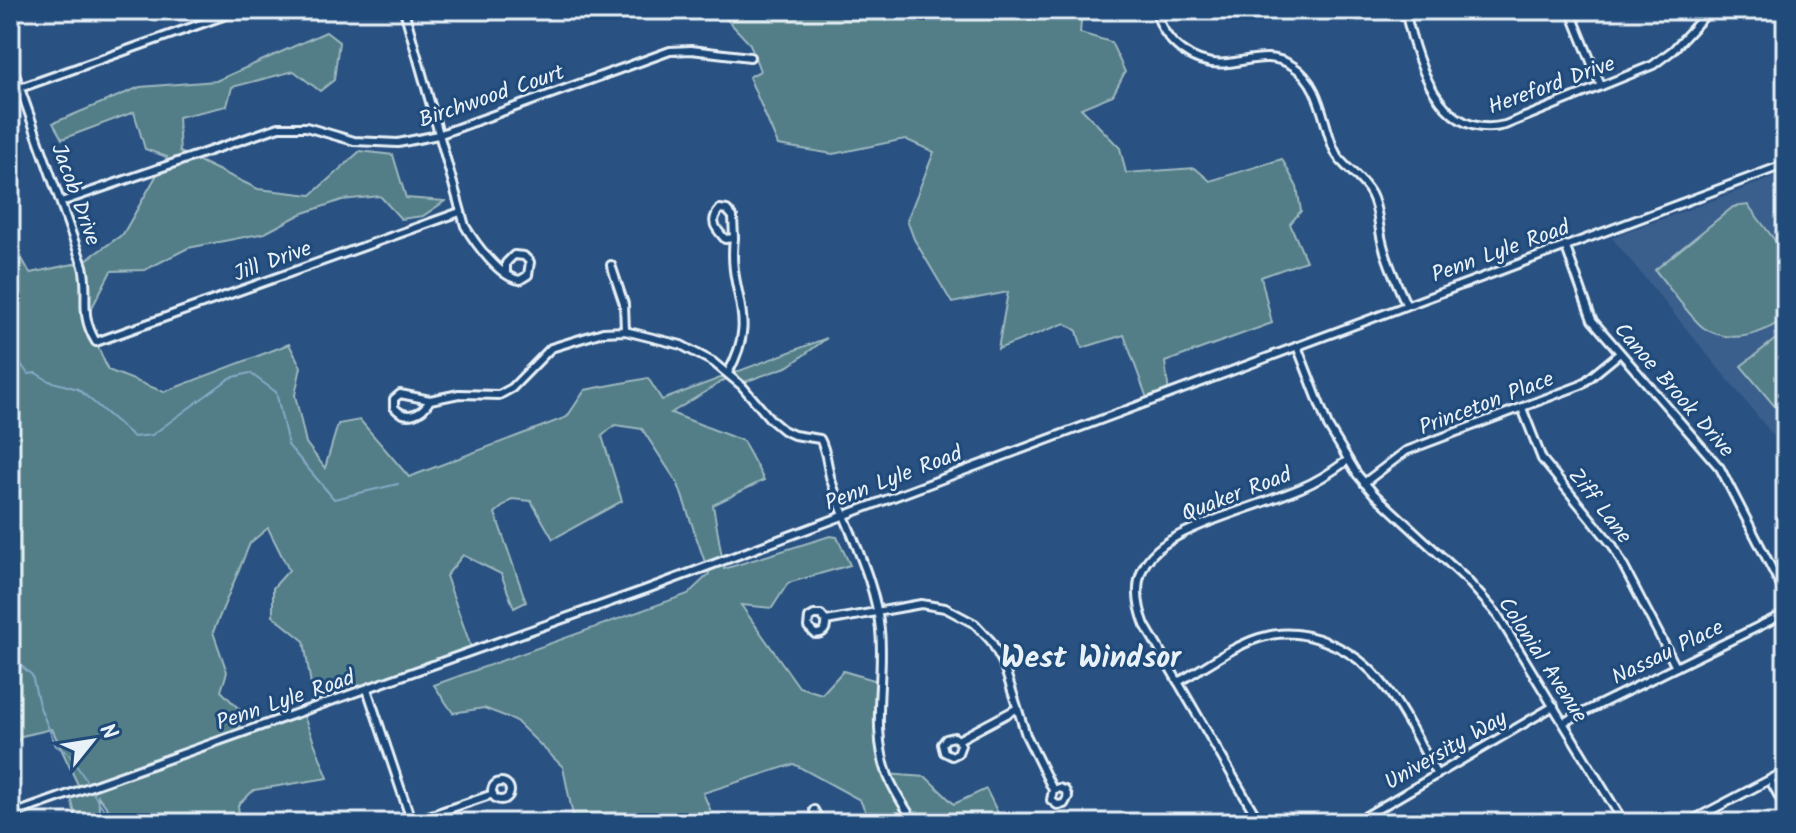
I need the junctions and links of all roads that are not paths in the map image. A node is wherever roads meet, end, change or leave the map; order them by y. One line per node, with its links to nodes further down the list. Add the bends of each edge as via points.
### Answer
1 (240, 10): 10 (street)
2 (404, 10): 11 (street)
3 (1156, 10): 19 (street, via 1164,32 1189,55 1218,63 1273,58 1308,80 1337,156 1371,195 1382,244)
4 (1405, 10): 9 (street, Hereford Drive, via 1439,101 1468,125 1505,125)
5 (1570, 10): 9 (street)
6 (1710, 10): 9 (street, Hereford Drive, via 1664,58)
7 (750, 57): 11 (street, Birchwood Court, via 670,51)
8 (10, 60): 10 (street, Jacob Drive)
9 (1601, 86)
10 (20, 88): 13 (street, Jacob Drive)
11 (438, 135): 13 (street, Birchwood Court, via 371,144 306,127 279,127); 14 (street)
12 (1786, 164): 16 (street, Penn Lyle Road)
13 (61, 202): 21 (street, Jacob Drive, via 83,266 85,318)
14 (460, 212): 18 (street, via 481,250); 21 (street, Jill Drive)
15 (734, 238): 15 (street, via 733,217 720,209 714,225 725,239); 24 (street, via 733,273 744,333)
16 (1565, 245): 19 (street, Penn Lyle Road); 23 (street, Canoe Brook Drive, via 1592,320)
17 (611, 265): 20 (street, via 624,304)
18 (506, 271): 18 (street, via 520,280 530,271 530,262 512,256)
19 (1406, 304): 22 (street, Penn Lyle Road)
20 (625, 331): 24 (street, via 681,345); 25 (street, via 551,348 499,395)
21 (96, 342)
22 (1297, 346): 27 (street, via 1319,407); 29 (street, Penn Lyle Road)
23 (1620, 353): 26 (street, Princeton Place, via 1581,385); 30 (street, Canoe Brook Drive, via 1720,468)
24 (728, 373): 29 (street, via 783,430 820,439)
25 (430, 400): 25 (street, via 414,415 397,411 393,403 400,394)
26 (1522, 408): 28 (street, Princeton Place, via 1406,451); 34 (street, Ziff Lane, via 1542,459 1613,546)
27 (1348, 460): 28 (street, Colonial Avenue); 35 (street, Quaker Road, via 1312,483 1177,534 1151,556 1139,584 1139,606)
28 (1364, 483): 37 (street, Colonial Avenue, via 1482,596 1511,633)
29 (845, 514): 31 (street); 36 (street, Penn Lyle Road)
30 (1786, 596)
31 (877, 611): 33 (street); 38 (street, via 921,604 966,618 998,652); 51 (street, via 880,744 894,790)
32 (1786, 613): 34 (street, Nassau Place)
33 (826, 621)
34 (1676, 667): 39 (street, Nassau Place)
35 (1178, 682): 42 (street, via 1260,637 1286,633 1323,640 1377,677); 52 (street, Quaker Road)
36 (367, 689): 48 (street, Penn Lyle Road); 49 (street)
37 (1554, 706): 39 (street, Colonial Avenue); 42 (street, University Way)
38 (1016, 709): 40 (street); 44 (street)
39 (1564, 722): 54 (street, Colonial Avenue)
40 (958, 740)
41 (1786, 771): 43 (street)
42 (1437, 775): 53 (street, University Way)
43 (1770, 780): 46 (street); 55 (street)
44 (1053, 790)
45 (493, 794): 49 (street)
46 (1786, 809)
47 (814, 810): 50 (street)
48 (10, 815)
49 (410, 823)
50 (821, 823)
51 (915, 823)
52 (1260, 823)
53 (1354, 823)
54 (1624, 823)
55 (1687, 823)

